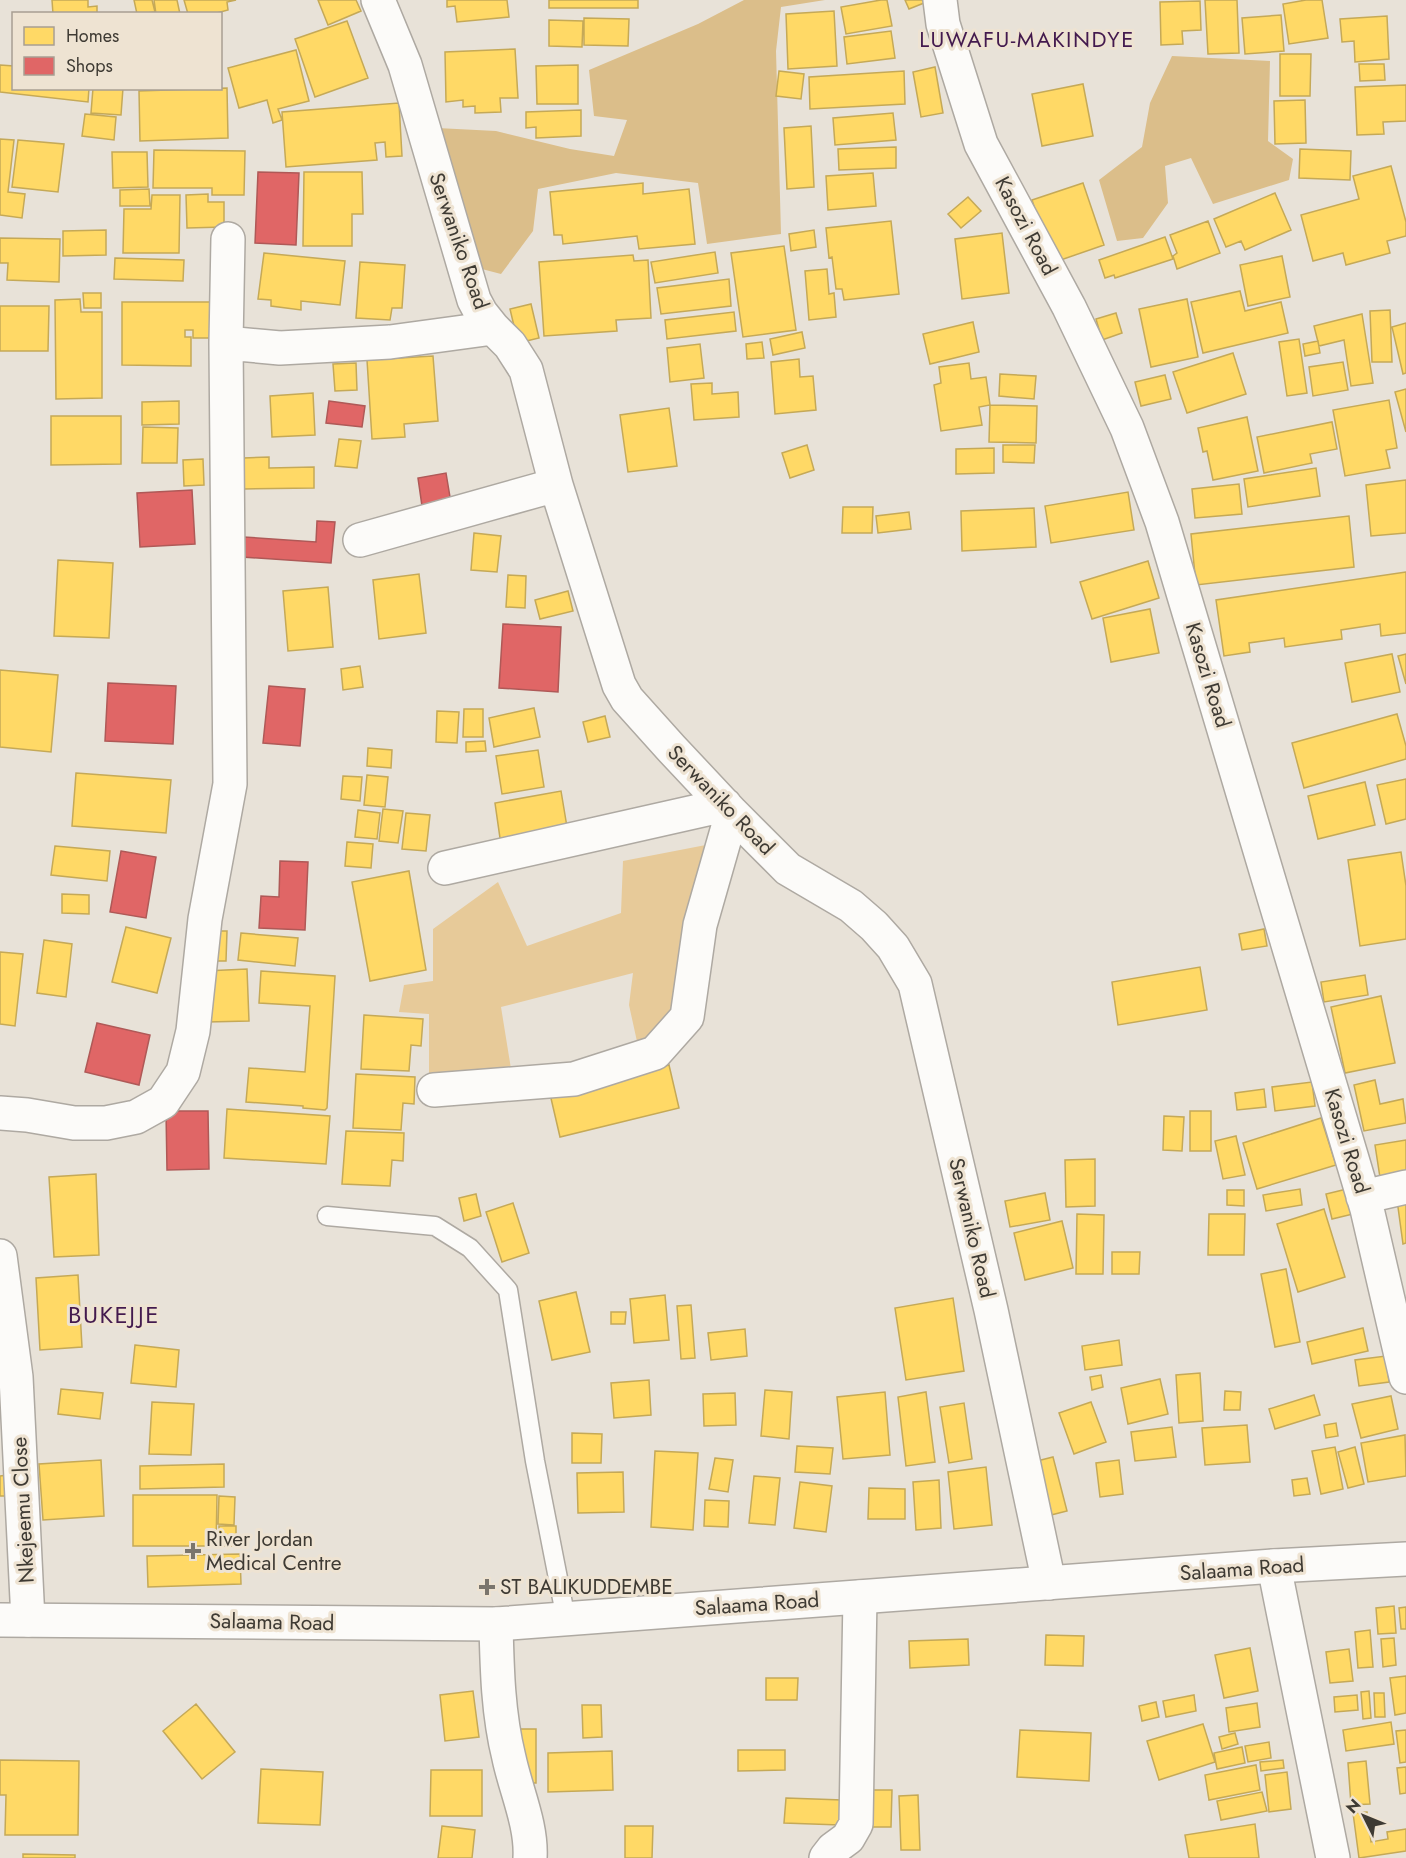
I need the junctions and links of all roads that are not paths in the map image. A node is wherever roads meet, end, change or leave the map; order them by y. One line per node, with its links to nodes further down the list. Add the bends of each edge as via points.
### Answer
1 (378, 0): 4 (street, Serwaniko Road, via 405,65 474,300)
2 (940, 0): 13 (street, Kasozi Road, via 943,24 981,144 1108,387 1162,522)
3 (228, 239): 5 (street)
4 (493, 328): 5 (street, via 390,342 291,348); 6 (street, Serwaniko Road, via 526,370)
5 (226, 343): 11 (street, via 230,784 205,919 193,1031 183,1072 163,1102 135,1117 74,1124)
6 (556, 485): 7 (street); 8 (street, Serwaniko Road, via 619,685 627,699)
7 (360, 540)
8 (729, 809): 9 (street); 10 (street, via 700,925 687,1017 655,1053 574,1079); 19 (street, Serwaniko Road, via 788,869 851,906 874,926 893,947 915,984)
9 (445, 868)
10 (434, 1090)
11 (0, 1113)
12 (1406, 1186): 13 (street)
13 (1364, 1197): 16 (street, Kasozi Road)
14 (327, 1216): 21 (lane, via 435,1226 470,1248 508,1290 535,1461)
15 (0, 1256): 22 (street, Nkejeemu Close, via 16,1377)
16 (1406, 1377)
17 (1406, 1559): 18 (street, Salaama Road)
18 (1274, 1566): 19 (street, Salaama Road); 26 (street)
19 (1049, 1583): 20 (street, Salaama Road)
20 (860, 1597): 21 (street, Salaama Road); 25 (street, via 855,1824 848,1838)
21 (566, 1619): 23 (street, Salaama Road)
22 (14, 1620): 23 (street, Salaama Road)
23 (496, 1624): 24 (street, via 498,1692)
24 (530, 1858)
25 (826, 1858)
26 (1333, 1858)

